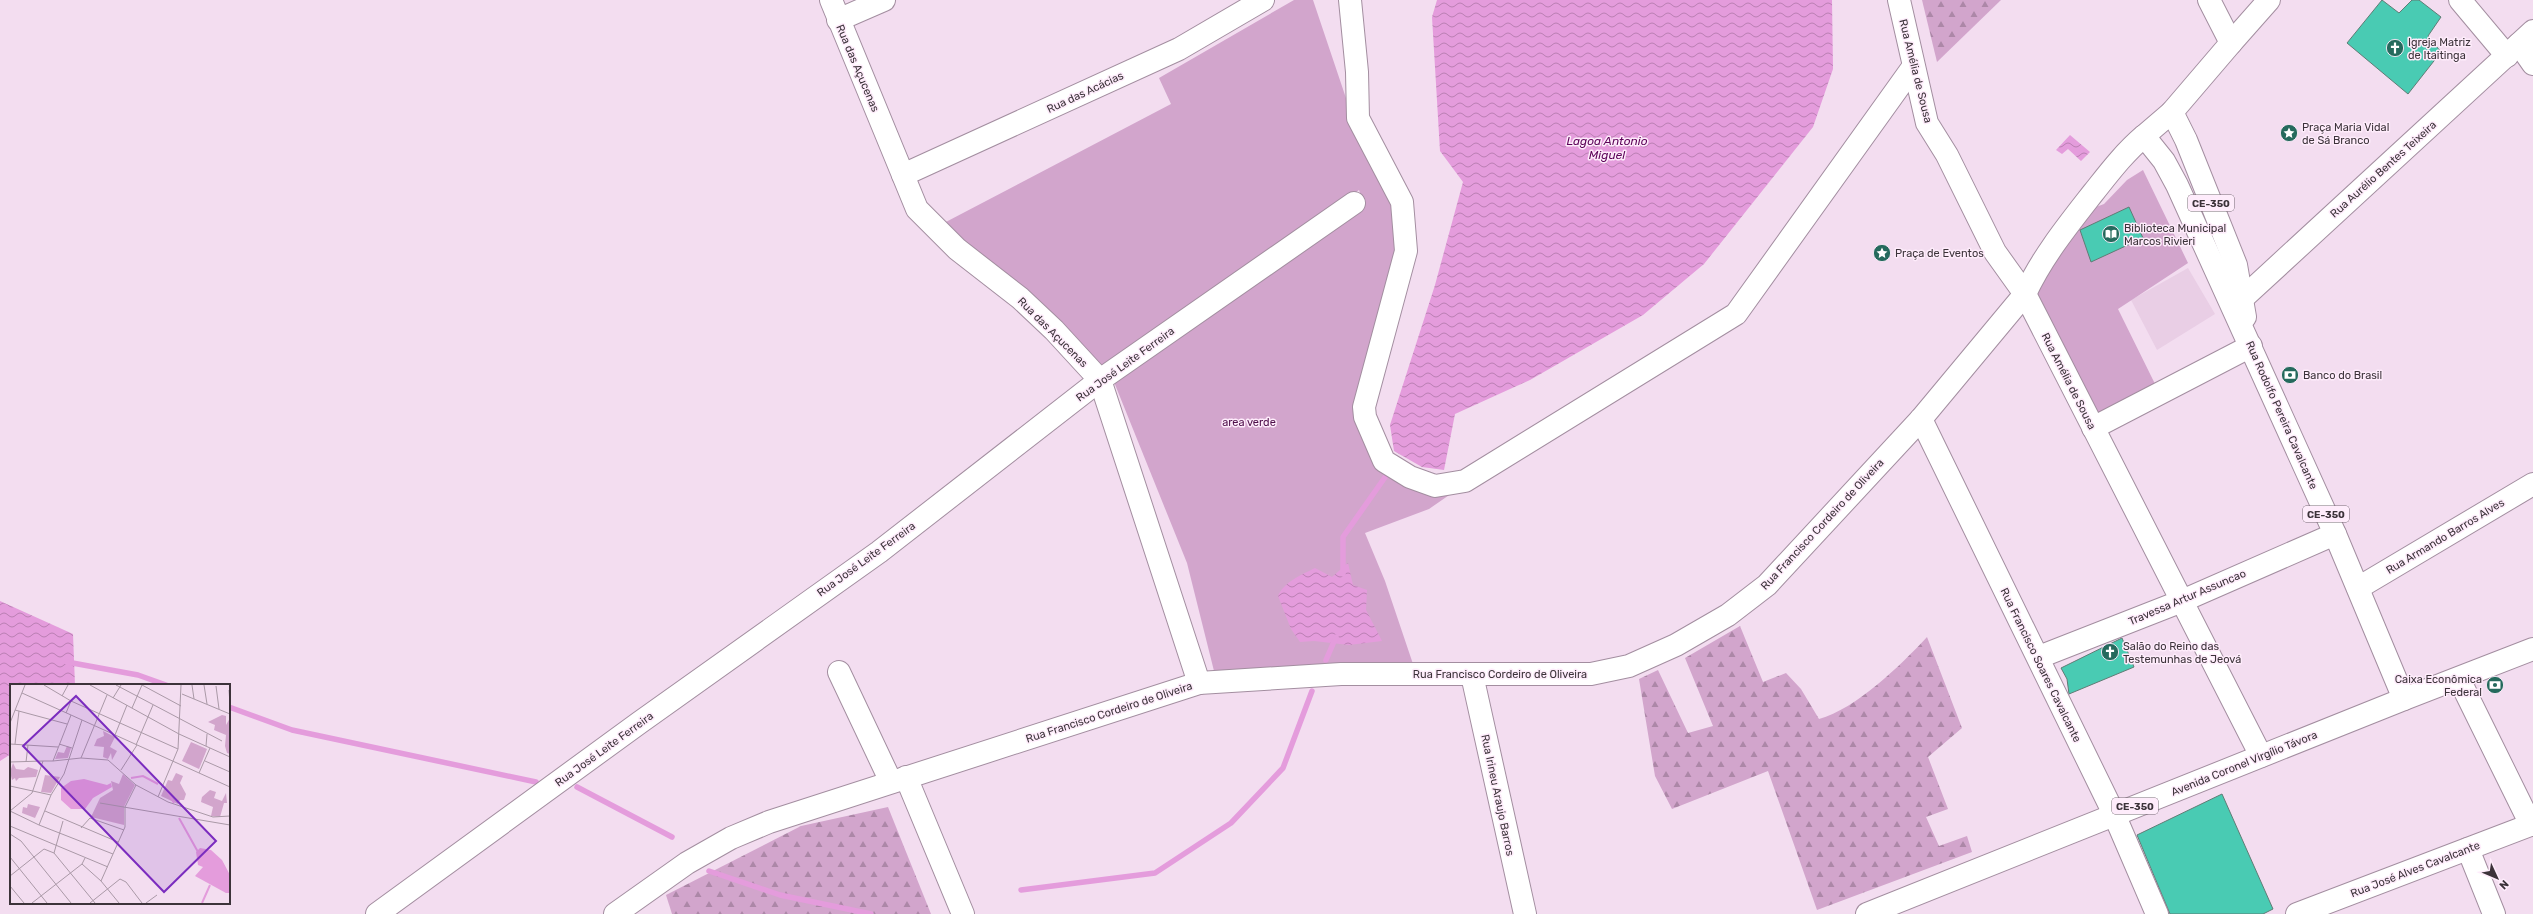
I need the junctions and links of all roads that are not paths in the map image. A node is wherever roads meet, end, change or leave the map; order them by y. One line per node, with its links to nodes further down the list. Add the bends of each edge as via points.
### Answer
1 (831, 0): 9 (street, Rua das Açucenas)
2 (884, 0): 9 (street)
3 (1263, 0): 16 (street, Rua das Acácias, via 1179,49)
4 (1350, 0): 13 (street, via 1358,72 1358,118 1402,202 1406,236 1406,251 1364,407 1365,418 1384,461 1410,477 1435,486 1465,481 1736,314)
5 (1899, 0): 13 (street, Rua Amélia de Sousa)
6 (2209, 0): 10 (street)
7 (2270, 0): 10 (street, Rua Francisco Cordeiro de Oliveira)
8 (2460, 0): 11 (street)
9 (838, 20): 16 (street, Rua das Açucenas)
10 (2231, 43): 14 (street, Rua Francisco Cordeiro de Oliveira)
11 (2520, 44): 12 (street); 19 (street, Rua Aurélio Bentes Teixeira)
12 (2533, 64)
13 (1913, 67): 18 (street, Rua Amélia de Sousa, via 1927,123 1947,155 1995,252)
14 (2172, 112): 15 (street, Rua Francisco Cordeiro de Oliveira); 19 (street, Rua Rodolfo Pereira Cavalcante / CE-350, via 2186,140 2236,265)
15 (2144, 136): 18 (street, Rua Francisco Cordeiro de Oliveira, via 2120,160 2062,233 2031,279); 19 (street, Rua Rodolfo Pereira Cavalcante / CE-350, via 2161,157 2177,185)
16 (903, 175): 21 (street, Rua das Açucenas, via 918,209 928,222 1020,298)
17 (1354, 203): 21 (street, Rua José Leite Ferreira)
18 (2025, 294): 22 (street, Rua Francisco Cordeiro de Oliveira); 23 (street, Rua Amélia de Sousa)
19 (2237, 301): 20 (street, Rua Rodolfo Pereira Cavalcante)
20 (2248, 338): 23 (street); 25 (street, Rua Rodolfo Pereira Cavalcante / CE-350)
21 (1100, 380): 33 (street, Rua das Açucenas); 40 (street, Rua José Leite Ferreira, via 879,552)
22 (1921, 419): 29 (street, Rua Francisco Soares Cavalcante, via 1977,538); 31 (street, Rua Francisco Cordeiro de Oliveira, via 1767,585 1728,615 1676,645 1629,666 1591,674)
23 (2093, 428): 27 (street, Rua Amélia de Sousa)
24 (2533, 484): 26 (street, Rua Armando Barros Alves)
25 (2335, 534): 26 (street, Rua Rodolfo Pereira Cavalcante / CE-350); 27 (street, Travessa Artur Assuncao)
26 (2358, 588): 34 (street, Rua Rodolfo Pereira Cavalcante / CE-350)
27 (2182, 601): 29 (street, Travessa Artur Assuncao); 35 (street, Rua Amélia de Sousa)
28 (2533, 649): 32 (street, Avenida Coronel Virgílio Távora)
29 (2039, 657): 37 (street, Rua Francisco Soares Cavalcante)
30 (839, 672): 36 (street)
31 (1472, 675): 33 (street, Rua Francisco Cordeiro de Oliveira, via 1340,674); 43 (street, Rua Irineu Araujo Barros)
32 (2459, 679): 34 (street, Avenida Coronel Virgílio Távora); 38 (street)
33 (1199, 683): 36 (street, Rua Francisco Cordeiro de Oliveira)
34 (2404, 699): 35 (street, Avenida Coronel Virgílio Távora / CE-350)
35 (2261, 756): 37 (street, Avenida Coronel Virgílio Távora / CE-350)
36 (898, 780): 41 (street, Rua Francisco Cordeiro de Oliveira, via 768,822 731,838 687,863); 42 (street)
37 (2114, 814): 44 (street, Avenida Coronel Virgílio Távora / CE-350); 45 (street, Rua Francisco Soares Cavalcante)
38 (2532, 824): 39 (street, Rua José Alves Cavalcante)
39 (2468, 849): 46 (street, Rua José Alves Cavalcante); 47 (street)
40 (377, 914)
41 (615, 914)
42 (963, 914)
43 (1525, 914)
44 (1866, 914)
45 (2156, 914)
46 (2297, 914)
47 (2494, 914)

